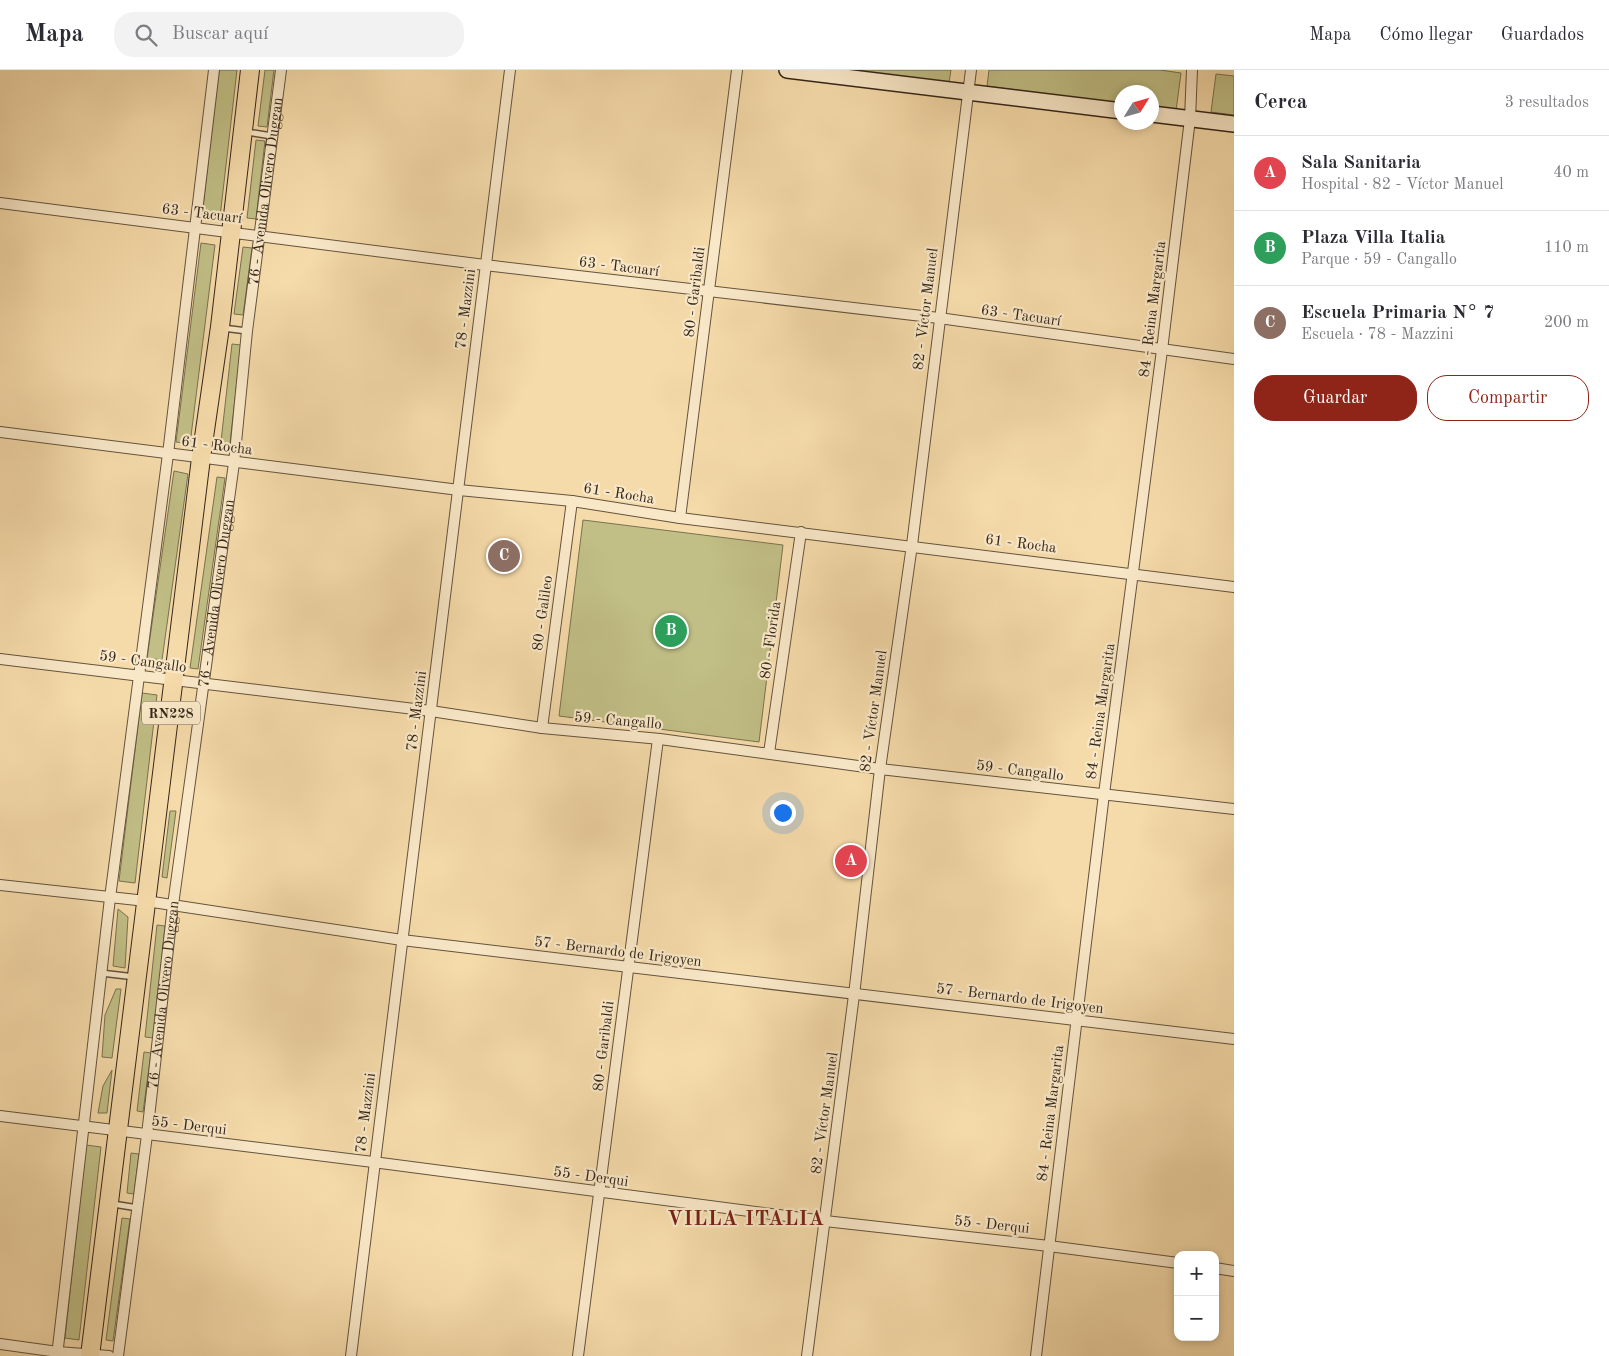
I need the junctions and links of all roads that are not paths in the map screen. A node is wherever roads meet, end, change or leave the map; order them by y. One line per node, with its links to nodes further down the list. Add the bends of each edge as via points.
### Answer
1 (214, 70): 17 (street)
2 (250, 70): 14 (highway, 76 - Avenida Olivero Duggan / RN228)
3 (281, 70): 15 (street, 76 - Avenida Olivero Duggan)
4 (510, 70): 20 (street, 78 - Mazzini)
5 (737, 70): 21 (street, 80 - Garibaldi)
6 (786, 70): 9 (main road)
7 (971, 70): 9 (street, 82 - Víctor Manuel)
8 (1192, 70): 12 (street, 84 - Reina Margarita)
9 (967, 93): 10 (main road); 22 (street, 82 - Víctor Manuel)
10 (1114, 110)
11 (1159, 115): 12 (main road)
12 (1190, 119): 13 (main road); 25 (street, 84 - Reina Margarita)
13 (1234, 124)
14 (244, 132): 15 (lane); 18 (highway, 76 - Avenida Olivero Duggan / RN228)
15 (272, 136): 19 (street, 76 - Avenida Olivero Duggan)
16 (0, 203): 17 (street, 63 - Tacuarí)
17 (196, 228): 18 (street, 63 - Tacuarí); 28 (street)
18 (232, 231): 19 (street, 63 - Tacuarí); 23 (highway, 76 - Avenida Olivero Duggan / RN228)
19 (259, 236): 20 (street, 63 - Tacuarí); 24 (street, 76 - Avenida Olivero Duggan)
20 (485, 264): 21 (street, 63 - Tacuarí); 31 (street, 78 - Mazzini)
21 (710, 292): 22 (street, 63 - Tacuarí); 33 (street, 80 - Garibaldi)
22 (939, 318): 25 (street, 63 - Tacuarí); 35 (street, 82 - Víctor Manuel)
23 (220, 327): 24 (lane); 29 (highway, 76 - Avenida Olivero Duggan / RN228)
24 (247, 331): 30 (street, 76 - Avenida Olivero Duggan)
25 (1162, 350): 26 (street, 63 - Tacuarí); 36 (street, 84 - Reina Margarita)
26 (1234, 359)
27 (0, 432): 28 (street, 61 - Rocha)
28 (168, 454): 29 (street, 61 - Rocha); 39 (street)
29 (201, 458): 30 (street, 61 - Rocha); 40 (highway, 76 - Avenida Olivero Duggan / RN228)
30 (234, 463): 31 (street, 61 - Rocha); 41 (street, 76 - Avenida Olivero Duggan)
31 (458, 490): 32 (street, 61 - Rocha); 42 (street, 78 - Mazzini)
32 (572, 501): 33 (street, 61 - Rocha); 43 (street, 80 - Galileo)
33 (680, 518): 34 (street, 61 - Rocha)
34 (800, 532): 35 (street, 61 - Rocha); 45 (street, 80 - Florida)
35 (912, 545): 36 (street, 61 - Rocha); 46 (street, 82 - Víctor Manuel)
36 (1134, 572): 37 (street, 61 - Rocha); 47 (street, 84 - Reina Margarita)
37 (1234, 587)
38 (0, 659): 39 (street, 59 - Cangallo)
39 (138, 674): 40 (street, 59 - Cangallo); 50 (street)
40 (175, 682): 41 (street, 59 - Cangallo); 51 (highway, 76 - Avenida Olivero Duggan / RN228)
41 (202, 683): 42 (street, 59 - Cangallo); 52 (street, 76 - Avenida Olivero Duggan)
42 (431, 711): 43 (street, 59 - Cangallo); 53 (street, 78 - Mazzini)
43 (542, 728): 44 (street, 59 - Cangallo)
44 (658, 739): 45 (street, 59 - Cangallo); 54 (street, 80 - Garibaldi)
45 (768, 753): 46 (street, 59 - Cangallo)
46 (880, 769): 47 (street, 59 - Cangallo); 57 (street, 82 - Víctor Manuel)
47 (1104, 794): 48 (street, 59 - Cangallo); 58 (street, 84 - Reina Margarita)
48 (1234, 809)
49 (0, 885): 50 (street, 57 - Bernardo de Irigoyen)
50 (110, 898): 51 (street, 57 - Bernardo de Irigoyen); 55 (street)
51 (146, 902): 52 (street, 57 - Bernardo de Irigoyen); 56 (highway, 76 - Avenida Olivero Duggan / RN228)
52 (173, 905): 53 (street, 57 - Bernardo de Irigoyen); 63 (street, 76 - Avenida Olivero Duggan)
53 (402, 940): 54 (street, 57 - Bernardo de Irigoyen); 64 (street, 78 - Mazzini)
54 (628, 967): 57 (street, 57 - Bernardo de Irigoyen); 65 (street, 80 - Garibaldi)
55 (101, 973): 56 (lane); 61 (street)
56 (137, 977): 62 (highway, 76 - Avenida Olivero Duggan / RN228)
57 (854, 995): 58 (street, 57 - Bernardo de Irigoyen); 68 (street, 82 - Víctor Manuel)
58 (1077, 1019): 59 (street, 57 - Bernardo de Irigoyen); 69 (street, 84 - Reina Margarita)
59 (1234, 1040)
60 (0, 1116): 61 (street, 55 - Derqui)
61 (82, 1126): 62 (street, 55 - Derqui); 74 (street)
62 (120, 1131): 63 (street, 55 - Derqui); 66 (highway, 76 - Avenida Olivero Duggan / RN228)
63 (147, 1135): 64 (street, 55 - Derqui); 67 (street, 76 - Avenida Olivero Duggan)
64 (373, 1162): 65 (street, 55 - Derqui); 78 (street, 78 - Mazzini)
65 (600, 1192): 68 (street, 55 - Derqui); 79 (street, 80 - Garibaldi)
66 (110, 1204): 67 (lane); 75 (highway, 76 - Avenida Olivero Duggan / RN228)
67 (138, 1208): 77 (street, 76 - Avenida Olivero Duggan)
68 (825, 1222): 69 (street, 55 - Derqui); 80 (street, 82 - Víctor Manuel)
69 (1049, 1246): 70 (street, 55 - Derqui); 81 (street, 84 - Reina Margarita)
70 (1174, 1262)
71 (1219, 1268): 72 (street)
72 (1234, 1270)
73 (0, 1344): 74 (street)
74 (58, 1354): 75 (street)
75 (90, 1356): 76 (street)
76 (109, 1356)
77 (118, 1356)
78 (351, 1356)
79 (578, 1356)
80 (807, 1356)
81 (1036, 1356)

